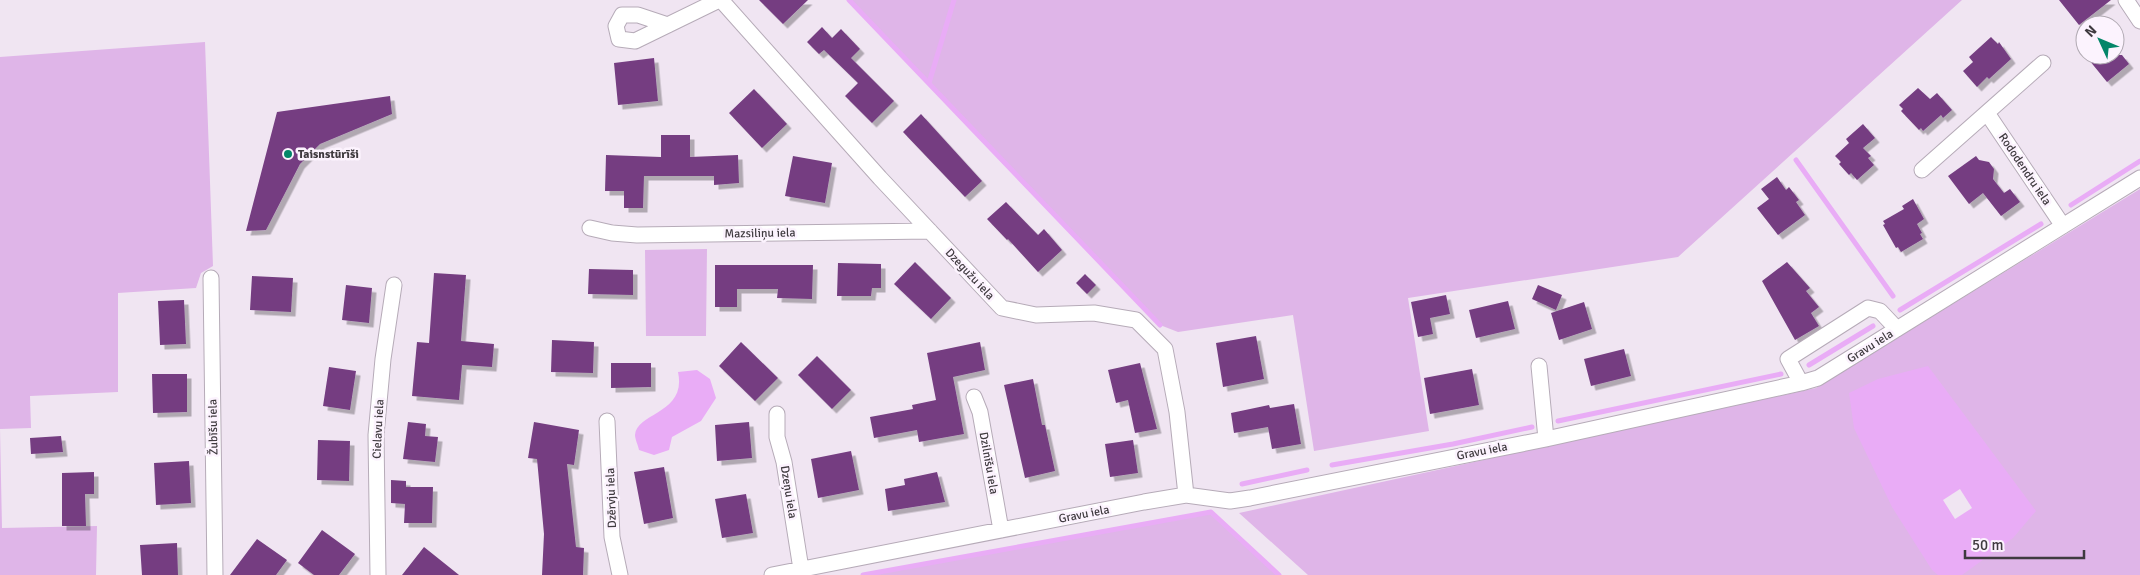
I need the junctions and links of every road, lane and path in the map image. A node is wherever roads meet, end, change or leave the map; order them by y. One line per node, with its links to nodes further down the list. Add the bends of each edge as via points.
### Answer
1 (720, 0): 4 (street); 11 (street, Dzegužu iela)
2 (2126, 0): 3 (street)
3 (2140, 21)
4 (668, 25)
5 (2043, 63): 6 (street)
6 (1987, 113): 7 (street); 9 (street, Rododendru iela)
7 (1922, 170)
8 (2140, 178): 9 (street, Gravu iela)
9 (2063, 226): 14 (street, Gravu iela)
10 (590, 228): 11 (street, Mazsiliņu iela, via 637,234)
11 (930, 231): 21 (street, Dzegužu iela, via 1002,308 1036,315 1094,313 1136,320 1165,349)
12 (211, 278): 24 (street, Žubīšu iela)
13 (394, 285): 25 (street, Cielavu iela, via 376,435)
14 (1897, 329): 16 (street, Gravu iela, via 1818,378); 16 (street, via 1880,311 1868,308 1788,359)
15 (1539, 366): 20 (street)
16 (1801, 383): 20 (street, Gravu iela)
17 (974, 397): 22 (street, Dzilnīšu iela, via 980,412)
18 (777, 414): 23 (street, Dzeņu iela, via 777,437)
19 (607, 421): 26 (street, Dzērvju iela, via 612,537)
20 (1546, 439): 21 (street, Gravu iela, via 1250,498 1230,501)
21 (1186, 495): 22 (street, Gravu iela)
22 (1001, 530): 23 (street, Gravu iela)
23 (801, 569): 27 (street, Gravu iela)
24 (215, 575)
25 (378, 575)
26 (620, 575)
27 (772, 575)

